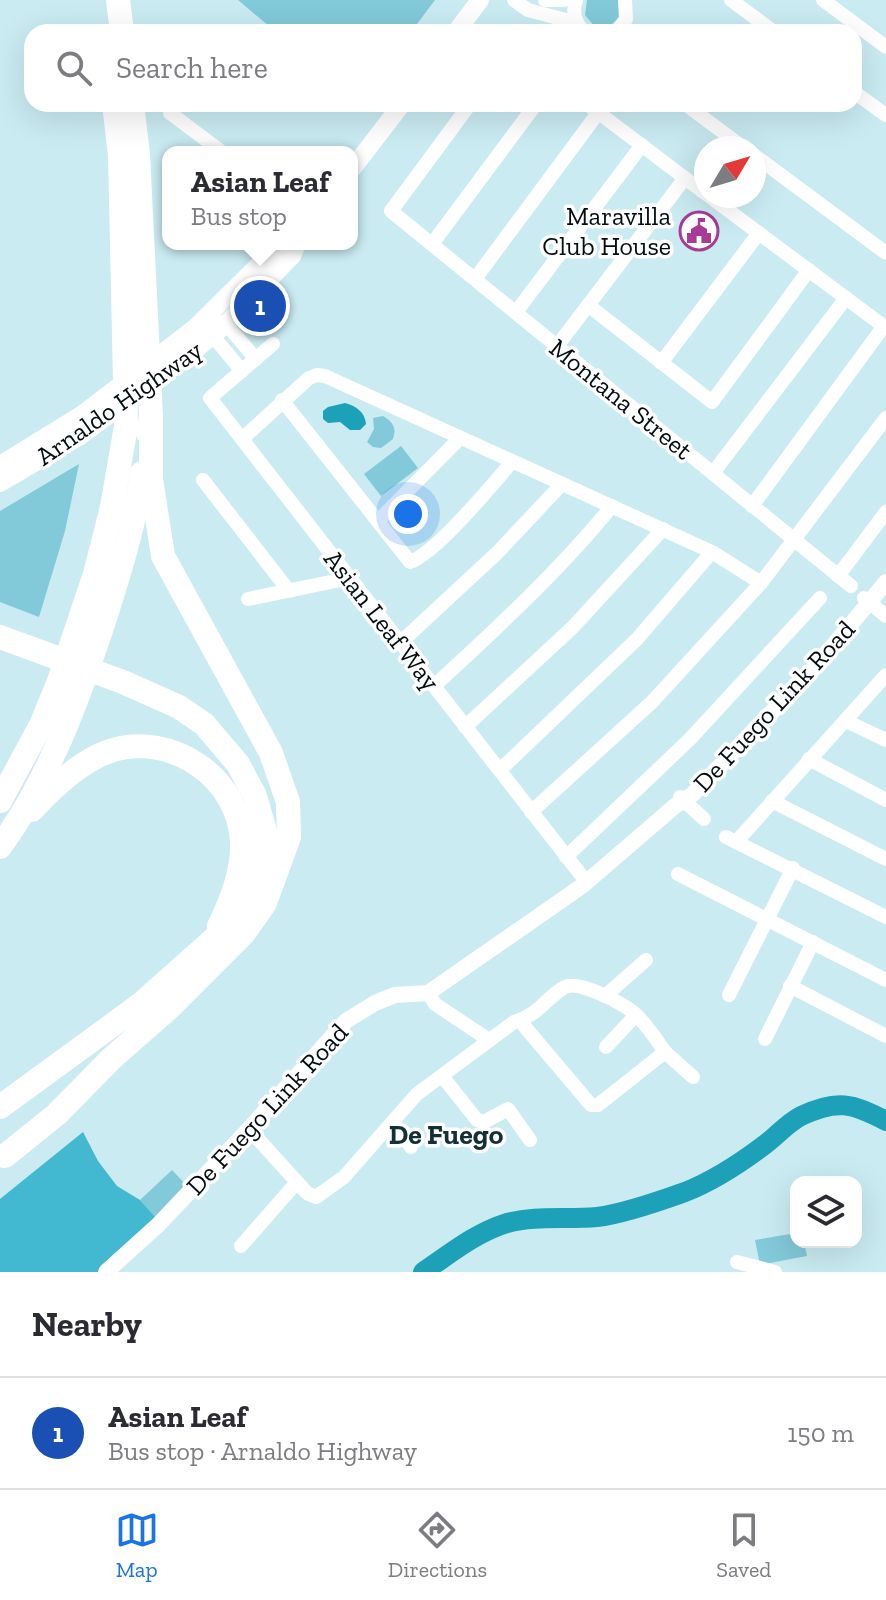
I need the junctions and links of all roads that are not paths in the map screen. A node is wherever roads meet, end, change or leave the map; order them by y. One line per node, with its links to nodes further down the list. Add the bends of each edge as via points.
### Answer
1 (103, 0): 11 (highway)
2 (118, 0): 12 (highway)
3 (480, 0): 13 (main road)
4 (514, 0): 14 (street)
5 (545, 0): 6 (street)
6 (564, 0)
7 (576, 0): 15 (street)
8 (625, 0): 16 (street)
9 (731, 0): 17 (street)
10 (823, 0): 18 (street)
11 (105, 24)
12 (121, 24)
13 (462, 24)
14 (572, 24)
15 (579, 24)
16 (623, 24)
17 (763, 24)
18 (855, 24)
19 (862, 29): 20 (street)
20 (886, 47)
21 (862, 98): 31 (street)
22 (115, 112): 61 (highway, via 120,155)
23 (133, 112): 59 (highway)
24 (396, 112): 35 (main road)
25 (464, 112): 41 (street, Montana Street, via 391,211)
26 (530, 112): 41 (street)
27 (589, 112): 46 (street)
28 (597, 112): 33 (street)
29 (696, 112): 32 (street)
30 (170, 113): 34 (street)
31 (886, 115)
32 (728, 136)
33 (642, 145): 37 (street); 49 (street)
34 (214, 146)
35 (358, 161)
36 (766, 164): 44 (street)
37 (685, 178): 38 (street); 48 (street)
38 (694, 185)
39 (725, 208): 40 (street)
40 (759, 233): 45 (street); 56 (street)
41 (432, 244): 46 (street, Montana Street)
42 (274, 250): 50 (main road, Arnaldo Highway)
43 (294, 250): 52 (main road, Arnaldo Highway)
44 (886, 253)
45 (809, 270): 47 (street); 56 (street, via 712,402)
46 (475, 279): 49 (street, Montana Street)
47 (846, 298): 51 (street); 66 (street)
48 (588, 305): 54 (street); 56 (street)
49 (516, 312): 54 (street, Montana Street)
50 (208, 317): 52 (street); 65 (main road, Arnaldo Highway, via 113,392)
51 (885, 327): 71 (street)
52 (220, 330): 55 (street); 57 (street); 61 (main road, Arnaldo Highway)
53 (273, 344): 55 (street, Asian Leaf Way)
54 (557, 346): 66 (street, Montana Street)
55 (256, 359): 57 (street, Asian Leaf Way)
56 (661, 363)
57 (242, 371): 63 (street, Asian Leaf Way, via 210,398)
58 (282, 400): 62 (street, via 309,378 325,376); 63 (street); 73 (street)
59 (151, 416): 108 (highway, via 137,510 83,686 35,791); 114 (highway, via 151,479 163,556 257,726 286,791 290,830)
60 (886, 418): 75 (street)
61 (119, 420): 68 (main road, Arnaldo Highway); 96 (highway, via 112,507 95,574)
62 (460, 438): 64 (street); 73 (street)
63 (242, 439): 79 (street, Asian Leaf Way)
64 (512, 462): 69 (street); 73 (street, via 411,562)
65 (0, 465)
66 (713, 473): 71 (street, Montana Street)
67 (203, 480): 83 (street)
68 (0, 483)
69 (562, 484): 70 (street); 91 (street)
70 (612, 506): 74 (street); 94 (street, via 535,591)
71 (752, 506): 75 (street, Montana Street)
72 (886, 512): 78 (street)
73 (378, 521)
74 (663, 529): 76 (street); 97 (street, via 573,627)
75 (794, 540): 78 (street, Montana Street); 81 (street)
76 (712, 552): 81 (street); 100 (street, via 637,639)
77 (886, 568): 86 (street)
78 (838, 576): 82 (street, Montana Street)
79 (350, 578): 83 (street); 91 (street, Asian Leaf Way)
80 (886, 582): 86 (street)
81 (761, 583): 106 (street, via 652,702)
82 (851, 586)
83 (289, 591): 85 (street)
84 (820, 598): 109 (street, via 690,739)
85 (248, 599)
86 (867, 600): 87 (street); 104 (street, De Fuego Link Road)
87 (886, 616)
88 (0, 619): 90 (highway)
89 (0, 637): 90 (highway)
90 (34, 642): 92 (highway)
91 (400, 643): 94 (street, Asian Leaf Way)
92 (126, 676): 114 (highway, via 194,700 245,750 277,819); 118 (highway, via 204,724 238,764 261,813 265,851 257,882 243,911)
93 (885, 679): 95 (street)
94 (434, 686): 97 (street, Asian Leaf Way)
95 (846, 721): 98 (street); 99 (street)
96 (41, 725): 101 (highway); 103 (highway)
97 (465, 727): 100 (street, Asian Leaf Way)
98 (886, 740)
99 (809, 759): 102 (street); 105 (street)
100 (500, 770): 106 (street, Asian Leaf Way)
101 (0, 783)
102 (886, 800)
103 (0, 801)
104 (680, 801): 107 (street); 122 (street, De Fuego Link Road, via 582,886)
105 (772, 801): 110 (street); 111 (street, via 732,839)
106 (531, 812): 109 (street, Asian Leaf Way)
107 (704, 819)
108 (3, 843): 118 (highway, via 55,788 102,754 139,746 185,757 223,789 241,834 239,869 228,909)
109 (566, 857): 113 (street, Asian Leaf Way)
110 (886, 859)
111 (793, 868): 115 (street); 116 (street)
112 (678, 874): 116 (street)
113 (581, 875)
114 (275, 880): 139 (highway, via 260,913 231,948 57,1114)
115 (886, 917)
116 (767, 919): 117 (street); 123 (street)
117 (813, 942): 120 (street); 121 (street)
118 (203, 949): 134 (highway, via 141,1004)
119 (646, 960): 124 (street)
120 (886, 980)
121 (790, 986): 127 (street); 128 (street)
122 (428, 993): 129 (street, via 435,1004); 136 (street, De Fuego Link Road, via 395,995 346,1021)
123 (729, 995)
124 (605, 996): 125 (street); 126 (street, via 575,984)
125 (636, 1015): 130 (street); 131 (street)
126 (519, 1020): 129 (street); 131 (street, via 591,1105 598,1105)
127 (886, 1036)
128 (765, 1039)
129 (489, 1040): 132 (street)
130 (606, 1047)
131 (665, 1052): 133 (street)
132 (442, 1076): 135 (street); 137 (street, via 480,1123 508,1109)
133 (693, 1077)
134 (0, 1107)
135 (393, 1122): 138 (street); 140 (street, via 344,1177 316,1197)
136 (249, 1129): 140 (street); 143 (street, De Fuego Link Road)
137 (530, 1140)
138 (411, 1147)
139 (5, 1156)
140 (297, 1182): 141 (street)
141 (241, 1246)
142 (737, 1262): 144 (street)
143 (106, 1272)
144 (775, 1272)

